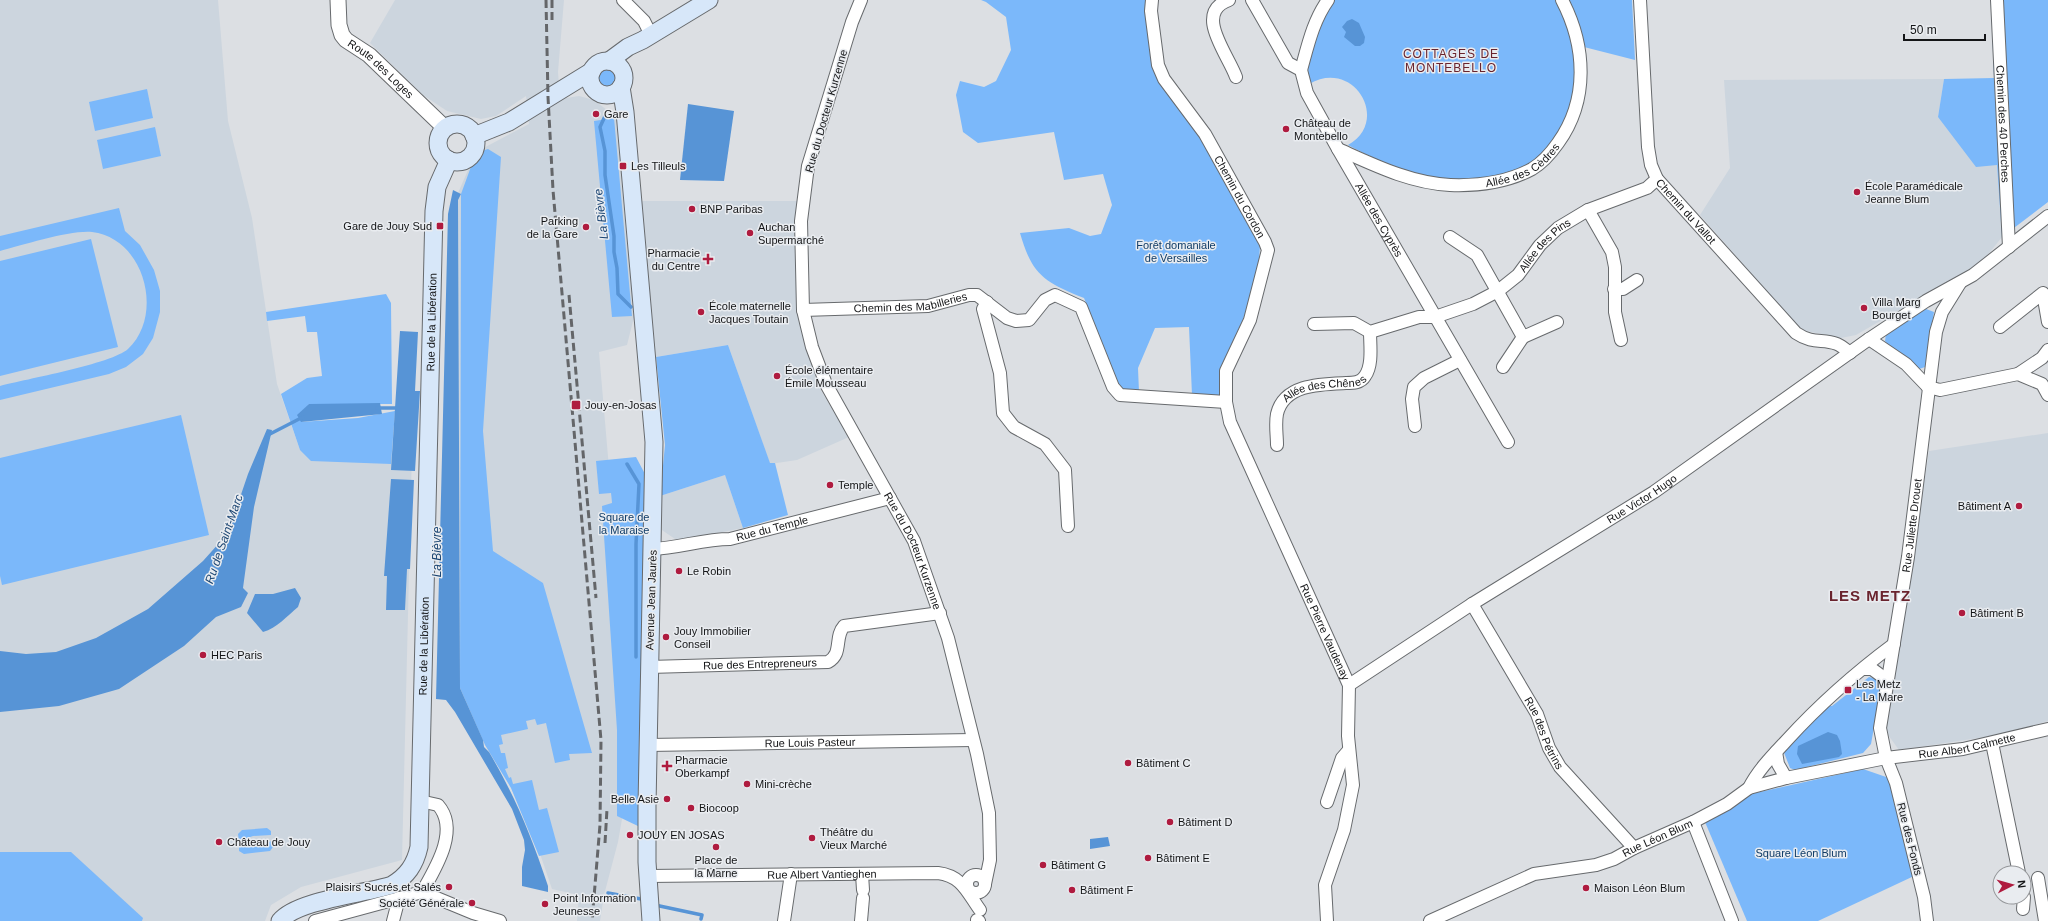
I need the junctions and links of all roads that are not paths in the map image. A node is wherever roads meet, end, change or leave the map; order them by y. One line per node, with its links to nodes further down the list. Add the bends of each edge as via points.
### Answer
1 (338, 0): 21 (street, Route des Loges, via 340,30 346,40 369,55)
2 (623, 0): 12 (street, via 644,21)
3 (709, 0): 12 (main road)
4 (861, 0): 37 (street, Rue du Docteur Kurzenne, via 808,166 801,221)
5 (1152, 0): 56 (street, Chemin du Cordon, via 1151,11 1158,65 1164,79 1205,134 1268,250 1250,320 1226,371)
6 (1229, 0): 16 (street, via 1219,3 1213,10 1213,22 1218,45 1230,61)
7 (1252, 0): 14 (street, via 1288,62)
8 (1328, 0): 14 (street, via 1311,31)
9 (1562, 0): 23 (street, Allée des Cèdres, via 1578,45 1580,91 1572,121 1563,137 1534,168 1490,183 1434,184 1396,174)
10 (1640, 0): 25 (street, Chemin du Vallot, via 1648,147)
11 (1997, 0): 29 (street, Chemin des 40 Perches)
12 (647, 38): 13 (main road, via 628,47); 17 (main road)
13 (609, 61): 15 (main road, via 600,63); 17 (main road, via 618,66)
14 (1301, 70): 23 (street, Allée des Cyprès, via 1307,93)
15 (592, 71): 18 (main road, via 590,80); 19 (main road)
16 (1236, 77)
17 (622, 79): 18 (main road, via 614,93); 20 (main road, Avenue Jean Jaurès)
18 (599, 92): 19 (main road); 20 (main road)
19 (553, 94): 22 (main road, via 509,122)
20 (626, 125): 62 (main road, Avenue Jean Jaurès, via 632,199 640,221 643,247 639,279 654,442)
21 (444, 128): 22 (main road, via 460,124 469,128); 24 (main road, via 439,137 439,148)
22 (474, 136): 24 (main road, via 474,150 468,158 459,162)
23 (1338, 149): 39 (street, Allée des Cyprès)
24 (449, 160): 79 (main road, Rue de la Libération, via 434,201)
25 (1657, 179): 26 (street, Allée des Pins, via 1647,188); 48 (street, Chemin du Vallot, via 1796,333 1810,340 1836,343)
26 (1588, 210): 32 (street, via 1612,252 1615,267); 33 (street, Allée des Pins, via 1558,228 1540,245 1518,275)
27 (2048, 216): 29 (street)
28 (1450, 237): 33 (street, via 1477,255)
29 (2009, 247): 31 (street)
30 (1637, 280): 32 (street, via 1623,289)
31 (1961, 282): 35 (street, Rue Victor Hugo); 38 (street, Rue Juliette Drouet)
32 (1614, 289): 47 (street, via 1615,312)
33 (1498, 291): 39 (street, Allée des Pins, via 1473,304); 45 (street)
34 (2045, 291): 41 (street); 43 (street)
35 (1926, 300): 38 (street); 46 (street, Rue Victor Hugo)
36 (987, 302): 37 (street, Chemin des Mabilleries, via 977,295 969,295 928,306); 56 (street, Chemin des Mabilleries, via 1016,322 1029,320 1045,300 1055,295 1080,306 1113,387 1120,395); 61 (street, via 983,309 1000,373 1003,413 1014,427 1045,444 1066,470)
37 (804, 310): 60 (street, Rue du Docteur Kurzenne, via 812,348 826,384)
38 (1942, 312): 54 (street, Rue Juliette Drouet, via 1936,332)
39 (1435, 317): 44 (street, Allée des Pins, via 1420,317); 50 (street, Allée des Cyprès)
40 (1557, 322): 45 (street)
41 (2048, 322)
42 (1314, 324): 44 (street, via 1354,323)
43 (2000, 327)
44 (1370, 332): 59 (street, Allée des Chênes, via 1369,368 1364,378 1356,383 1320,384 1295,391 1283,399 1277,415)
45 (1523, 337): 51 (street)
46 (1869, 339): 48 (street, Rue Victor Hugo); 54 (street, via 1906,364)
47 (1621, 340)
48 (1850, 353): 63 (street, Rue Victor Hugo, via 1654,492)
49 (2045, 354): 52 (street); 53 (street, via 2040,368)
50 (1460, 360): 57 (street, via 1424,378 1414,388 1412,399); 58 (street, Allée des Cyprès)
51 (1503, 367)
52 (2018, 374): 53 (street); 54 (street, via 1940,390)
53 (2042, 384): 55 (street)
54 (1928, 387): 65 (street, Rue Juliette Drouet, via 1909,549)
55 (2048, 395)
56 (1226, 402): 69 (street, Rue Pierre Vaudenay, via 1230,422)
57 (1415, 426)
58 (1508, 442)
59 (1277, 445)
60 (890, 498): 62 (street, Rue du Temple, via 730,539); 64 (street, Rue du Docteur Kurzenne, via 914,541)
61 (1068, 526)
62 (652, 549): 66 (main road, Avenue Jean Jaurès)
63 (1472, 604): 69 (street, Rue Victor Hugo); 82 (street, Rue des Pétrins, via 1537,714 1549,748 1560,766)
64 (940, 613): 66 (street, Rue des Entrepreneurs, via 844,626 837,653 834,659 828,662); 71 (street, Rue du Docteur Kurzenne)
65 (1894, 644): 67 (street); 68 (street, Rue Juliette Drouet)
66 (649, 667): 73 (main road, Avenue Jean Jaurès)
67 (1864, 669): 68 (street, via 1872,669); 75 (street, via 1821,704)
68 (1887, 680): 76 (street, Rue Juliette Drouet, via 1880,728)
69 (1349, 685): 74 (street, Rue Pierre Vaudenay)
70 (2048, 730): 72 (street, Rue Albert Calmette)
71 (973, 740): 73 (street, Rue Louis Pasteur); 90 (street, Rue du Docteur Kurzenne, via 990,820 990,866)
72 (1992, 743): 76 (street, Rue Albert Calmette); 83 (street)
73 (648, 745): 88 (main road, Avenue Jean Jaurès)
74 (1349, 750): 80 (street, via 1342,758); 102 (street, Rue Pierre Vaudenay, via 1353,785 1344,830 1325,885)
75 (1776, 752): 77 (street, via 1778,764); 78 (street)
76 (1886, 758): 77 (street, Rue Léon Blum); 105 (street, Rue des Fonds, via 1896,783 1924,897)
77 (1786, 778): 78 (street, Rue Léon Blum)
78 (1749, 788): 81 (street, Rue Léon Blum, via 1727,804)
79 (420, 801): 91 (street, via 438,805 446,827 442,854); 95 (main road, Rue de la Libération, via 419,847 416,862 400,880 379,889 301,906 286,914)
80 (1327, 802)
81 (1693, 822): 82 (street, Rue Léon Blum); 104 (street)
82 (1634, 848): 103 (street, Rue Léon Blum, via 1596,865 1534,874)
83 (2017, 865)
84 (938, 873): 86 (street, Rue Albert Vantieghen); 87 (street, via 951,871); 92 (street, Rue Albert Vantieghen, via 952,875)
85 (791, 874): 86 (street, Rue Albert Vantieghen); 88 (street, Rue Albert Vantieghen); 100 (street)
86 (862, 874): 101 (street)
87 (976, 875): 90 (street, via 981,876); 92 (street, via 968,879)
88 (648, 876): 99 (main road, Avenue Jean Jaurès)
89 (2038, 878): 106 (street)
90 (985, 885): 92 (street, via 982,891); 94 (street, Rue du Docteur Kurzenne)
91 (422, 892): 93 (street); 98 (street)
92 (969, 892): 94 (street, Rue Albert Vantieghen)
93 (399, 898): 96 (street); 97 (street)
94 (978, 918)
95 (280, 921)
96 (315, 921)
97 (393, 921)
98 (500, 921)
99 (651, 921)
100 (784, 921)
101 (861, 921)
102 (1328, 921)
103 (1430, 921)
104 (1732, 921)
105 (1927, 921)
106 (2046, 921)

